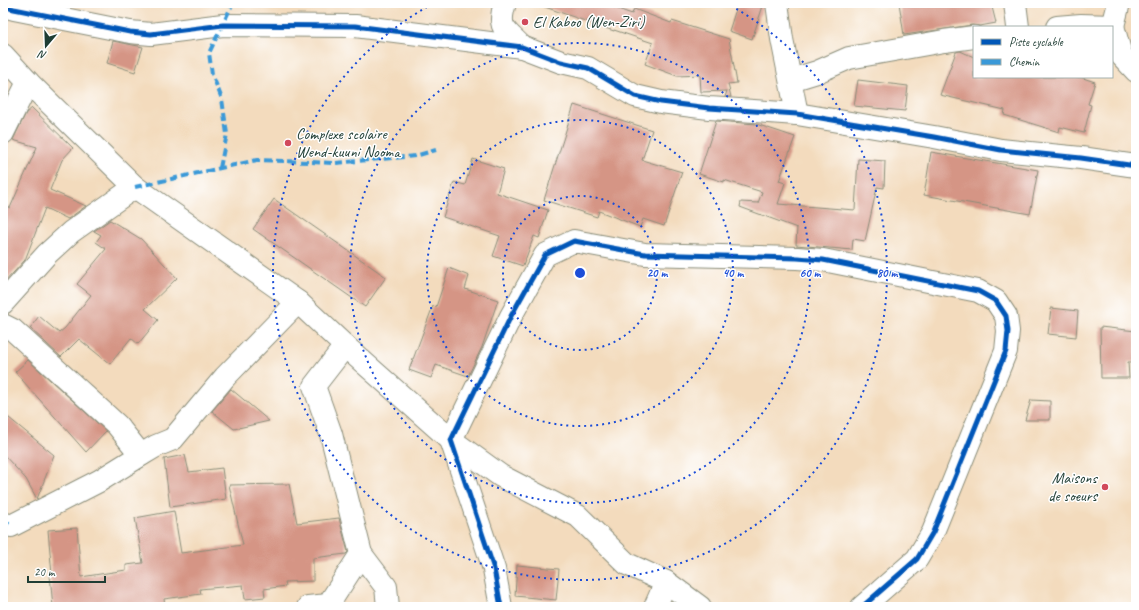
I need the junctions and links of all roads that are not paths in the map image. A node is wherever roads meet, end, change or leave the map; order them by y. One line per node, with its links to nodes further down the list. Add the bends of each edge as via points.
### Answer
1 (505, 3): 10 (street, via 501,18 502,26)
2 (778, 3): 13 (street, via 782,39)
3 (1015, 3): 6 (street)
4 (1119, 3): 8 (street)
5 (3, 6): 10 (street, via 151,34 224,25 355,26)
6 (1018, 26)
7 (1069, 26): 8 (street)
8 (1114, 26): 12 (street, via 1121,55)
9 (973, 36): 13 (street, via 849,58)
10 (522, 47): 15 (street, via 561,62 588,68 635,96 709,108)
11 (3, 55): 14 (street)
12 (1136, 71)
13 (791, 80): 15 (street)
14 (28, 82): 16 (street); 18 (street)
15 (797, 114): 17 (street, via 1001,150)
16 (3, 133)
17 (1136, 165)
18 (135, 187): 19 (street); 20 (street, via 71,232 47,254)
19 (298, 302): 22 (street); 24 (street, via 225,377 173,439)
20 (3, 303)
21 (3, 325): 24 (street, via 13,330 117,425)
22 (345, 346): 23 (street); 26 (street, via 314,386 331,434)
23 (451, 440): 27 (street, via 502,476 578,516 627,564); 30 (street, via 494,569); 33 (street, via 511,316 545,255 574,241 645,254 823,260 978,291 996,301 1006,316 1006,350 933,532 917,559)
24 (141, 455): 25 (street, via 63,500 10,526)
25 (3, 523)
26 (361, 554): 28 (street, via 328,605); 29 (street, via 386,587)
27 (666, 582): 31 (street); 32 (street)
28 (308, 607)
29 (388, 607)
30 (501, 607)
31 (655, 607)
32 (700, 607)
33 (862, 607)

